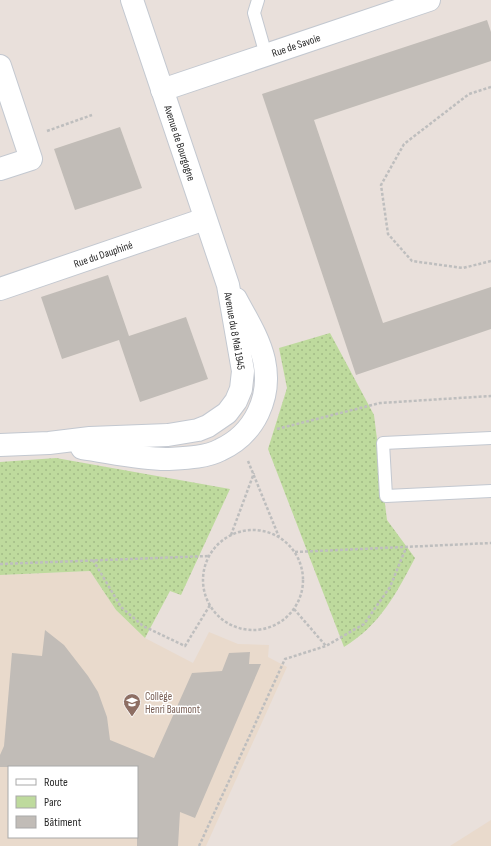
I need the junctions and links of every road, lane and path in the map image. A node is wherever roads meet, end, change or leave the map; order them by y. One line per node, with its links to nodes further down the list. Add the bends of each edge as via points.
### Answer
1 (132, 0): 7 (street, Avenue de Bourgogne)
2 (258, 0): 4 (lane, via 254,13)
3 (430, 0): 4 (street, Rue de Savoie)
4 (266, 55): 7 (street, Rue de Savoie)
5 (0, 66): 9 (street)
6 (491, 87): 12 (path, via 469,94 404,144 381,186 388,234 412,261 464,268)
7 (162, 90): 11 (street, Avenue de Bourgogne)
8 (92, 115): 9 (path)
9 (24, 139): 10 (street, via 31,159)
10 (0, 169)
11 (205, 219): 13 (street, Avenue de Bourgogne); 14 (street, Rue du Dauphiné)
12 (491, 261)
13 (228, 285): 18 (street, Avenue du 8 Mai 1945, via 258,343 266,374 266,389 260,411); 19 (street, Avenue du 8 Mai 1945, via 243,379 239,395 227,413 208,426 168,435 90,438)
14 (0, 288)
15 (491, 396): 16 (path, via 380,403)
16 (276, 429)
17 (491, 438): 22 (lane, via 383,443 386,496)
18 (237, 439): 19 (street, Avenue du 8 Mai 1945, via 219,451 165,459); 21 (path)
19 (49, 443): 20 (street, Avenue du 8 Mai 1945)
20 (0, 445)
21 (254, 473): 23 (path); 24 (path)
22 (491, 491)
23 (231, 535): 24 (path, via 247,530 263,531); 28 (path, via 218,544)
24 (279, 537): 27 (path)
25 (491, 543): 26 (path)
26 (406, 548): 27 (path); 33 (path, via 390,587 364,624)
27 (295, 552): 32 (path, via 301,566 303,581)
28 (209, 556): 29 (path); 31 (path, via 204,572 204,589)
29 (93, 560): 30 (path); 31 (path, via 121,607 143,626 185,646)
30 (0, 564)
31 (210, 605): 32 (path, via 225,621 251,630 267,627 282,620)
32 (294, 609): 33 (path)
33 (326, 646): 34 (path, via 284,659)
34 (199, 846)

